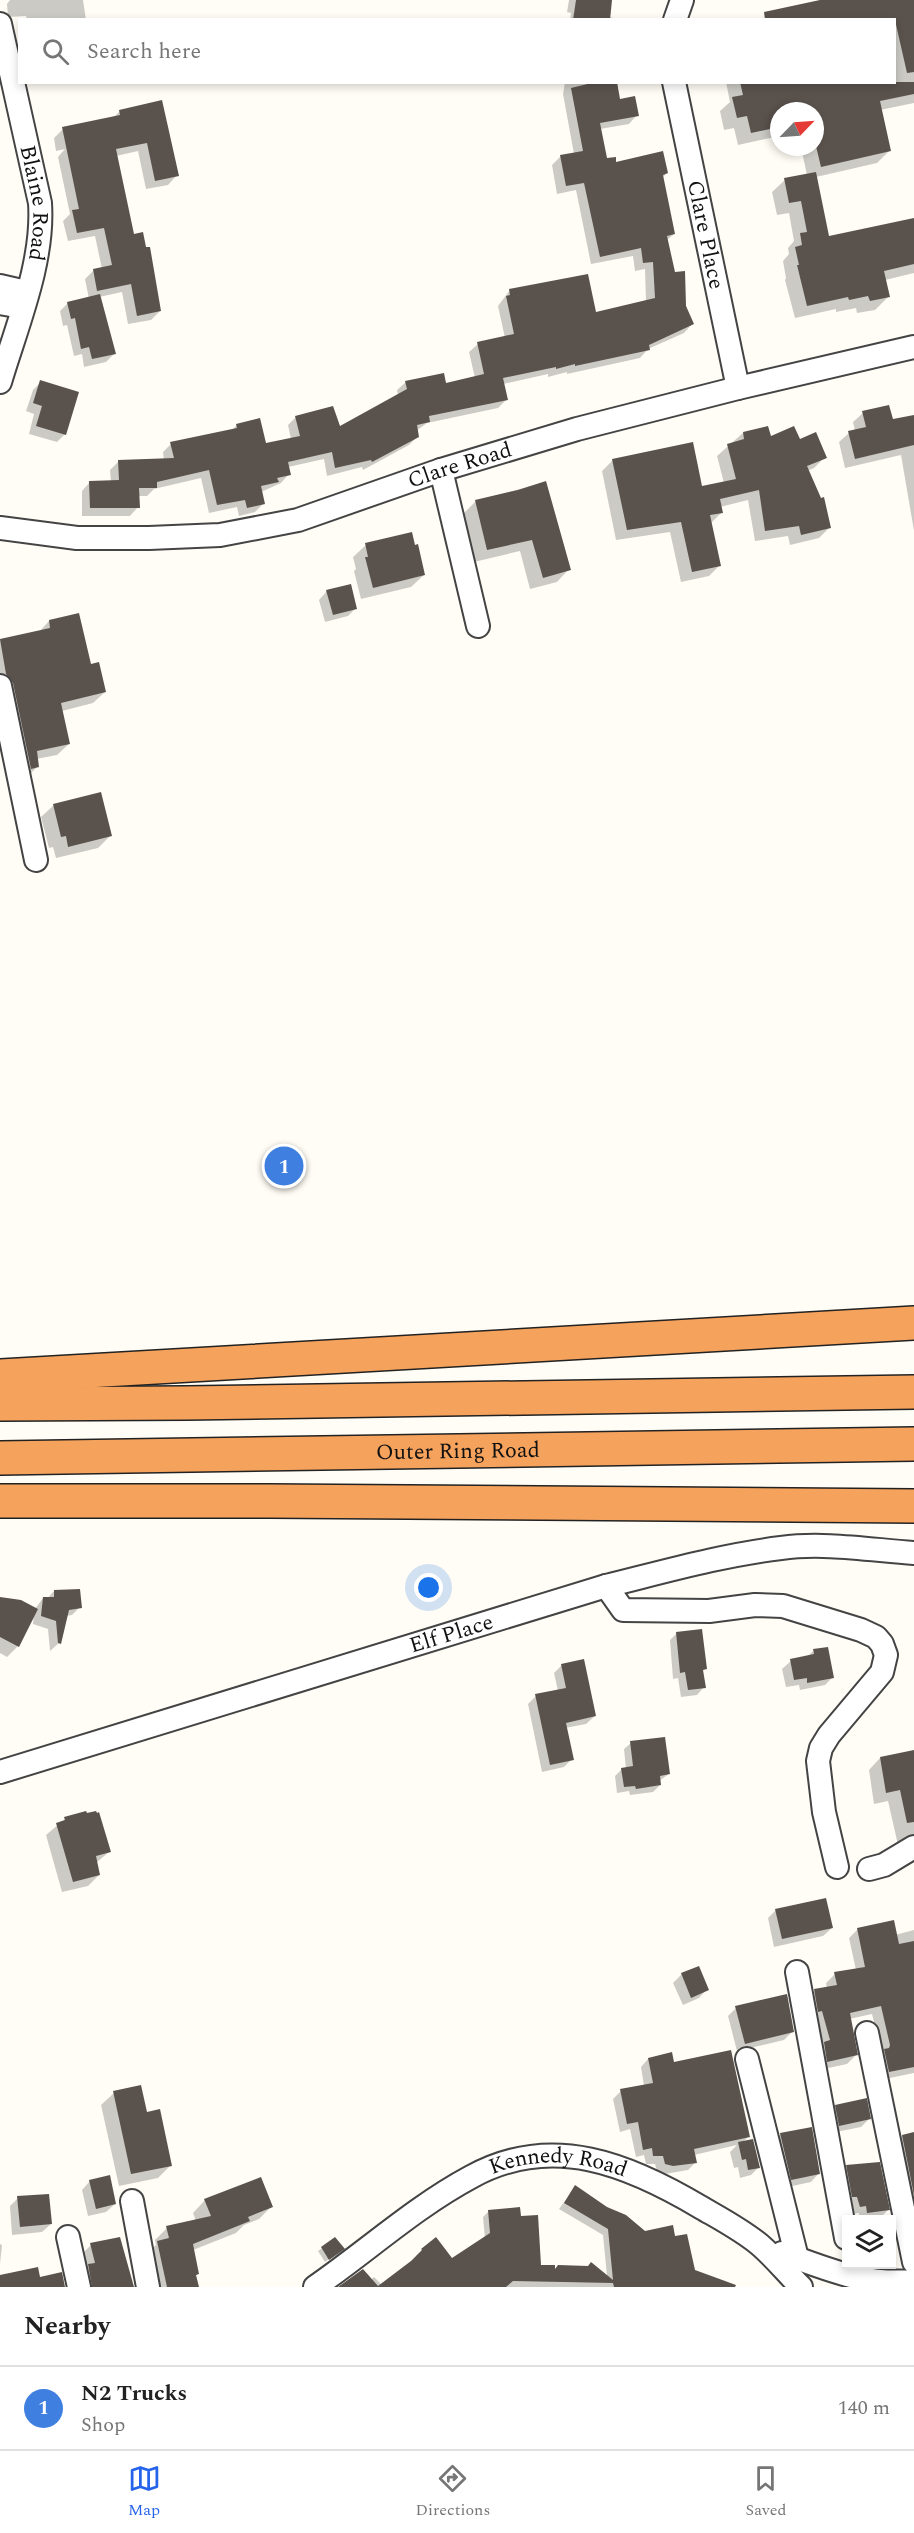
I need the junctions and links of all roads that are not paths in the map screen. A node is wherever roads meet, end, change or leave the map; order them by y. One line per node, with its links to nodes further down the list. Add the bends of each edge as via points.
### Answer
1 (682, 0): 2 (street)
2 (676, 18)
3 (0, 24): 6 (street, Blaine Road, via 40,203 42,230 37,256)
4 (674, 84): 9 (street, Clare Place)
5 (0, 286): 6 (street)
6 (16, 301): 8 (street, Blaine Road)
7 (914, 347): 9 (street, Clare Road)
8 (0, 382)
9 (738, 388): 10 (street, Clare Road, via 577,429)
10 (441, 471): 11 (street, Clare Road, via 298,520 220,535 78,538); 12 (street)
11 (0, 528)
12 (478, 626)
13 (0, 686): 14 (street)
14 (36, 860)
15 (914, 1323): 16 (highway)
16 (0, 1376)
17 (914, 1392): 18 (highway)
18 (0, 1404)
19 (914, 1444): 20 (highway, Outer Ring Road)
20 (0, 1458)
21 (0, 1501): 22 (highway)
22 (914, 1506)
23 (914, 1553): 24 (street, Elf Place, via 782,1547)
24 (606, 1586): 25 (street, Elf Place); 27 (street, via 623,1610 710,1611 783,1606 861,1630 882,1644 882,1672 829,1735 818,1761 824,1812)
25 (0, 1772)
26 (914, 1847): 28 (street)
27 (837, 1868)
28 (869, 1869)
29 (797, 1972): 33 (street)
30 (867, 2033): 37 (street)
31 (747, 2059): 36 (street)
32 (132, 2201): 41 (street)
33 (842, 2216)
34 (68, 2237): 40 (street)
35 (759, 2244): 36 (street); 42 (street, Kennedy Road, via 662,2184 606,2161 560,2155 500,2164 472,2176 424,2206); 43 (street, Kennedy Road)
36 (797, 2258): 38 (street)
37 (914, 2262)
38 (849, 2270): 39 (street, via 863,2280)
39 (914, 2281)
40 (79, 2287)
41 (148, 2287)
42 (315, 2287)
43 (801, 2287)

